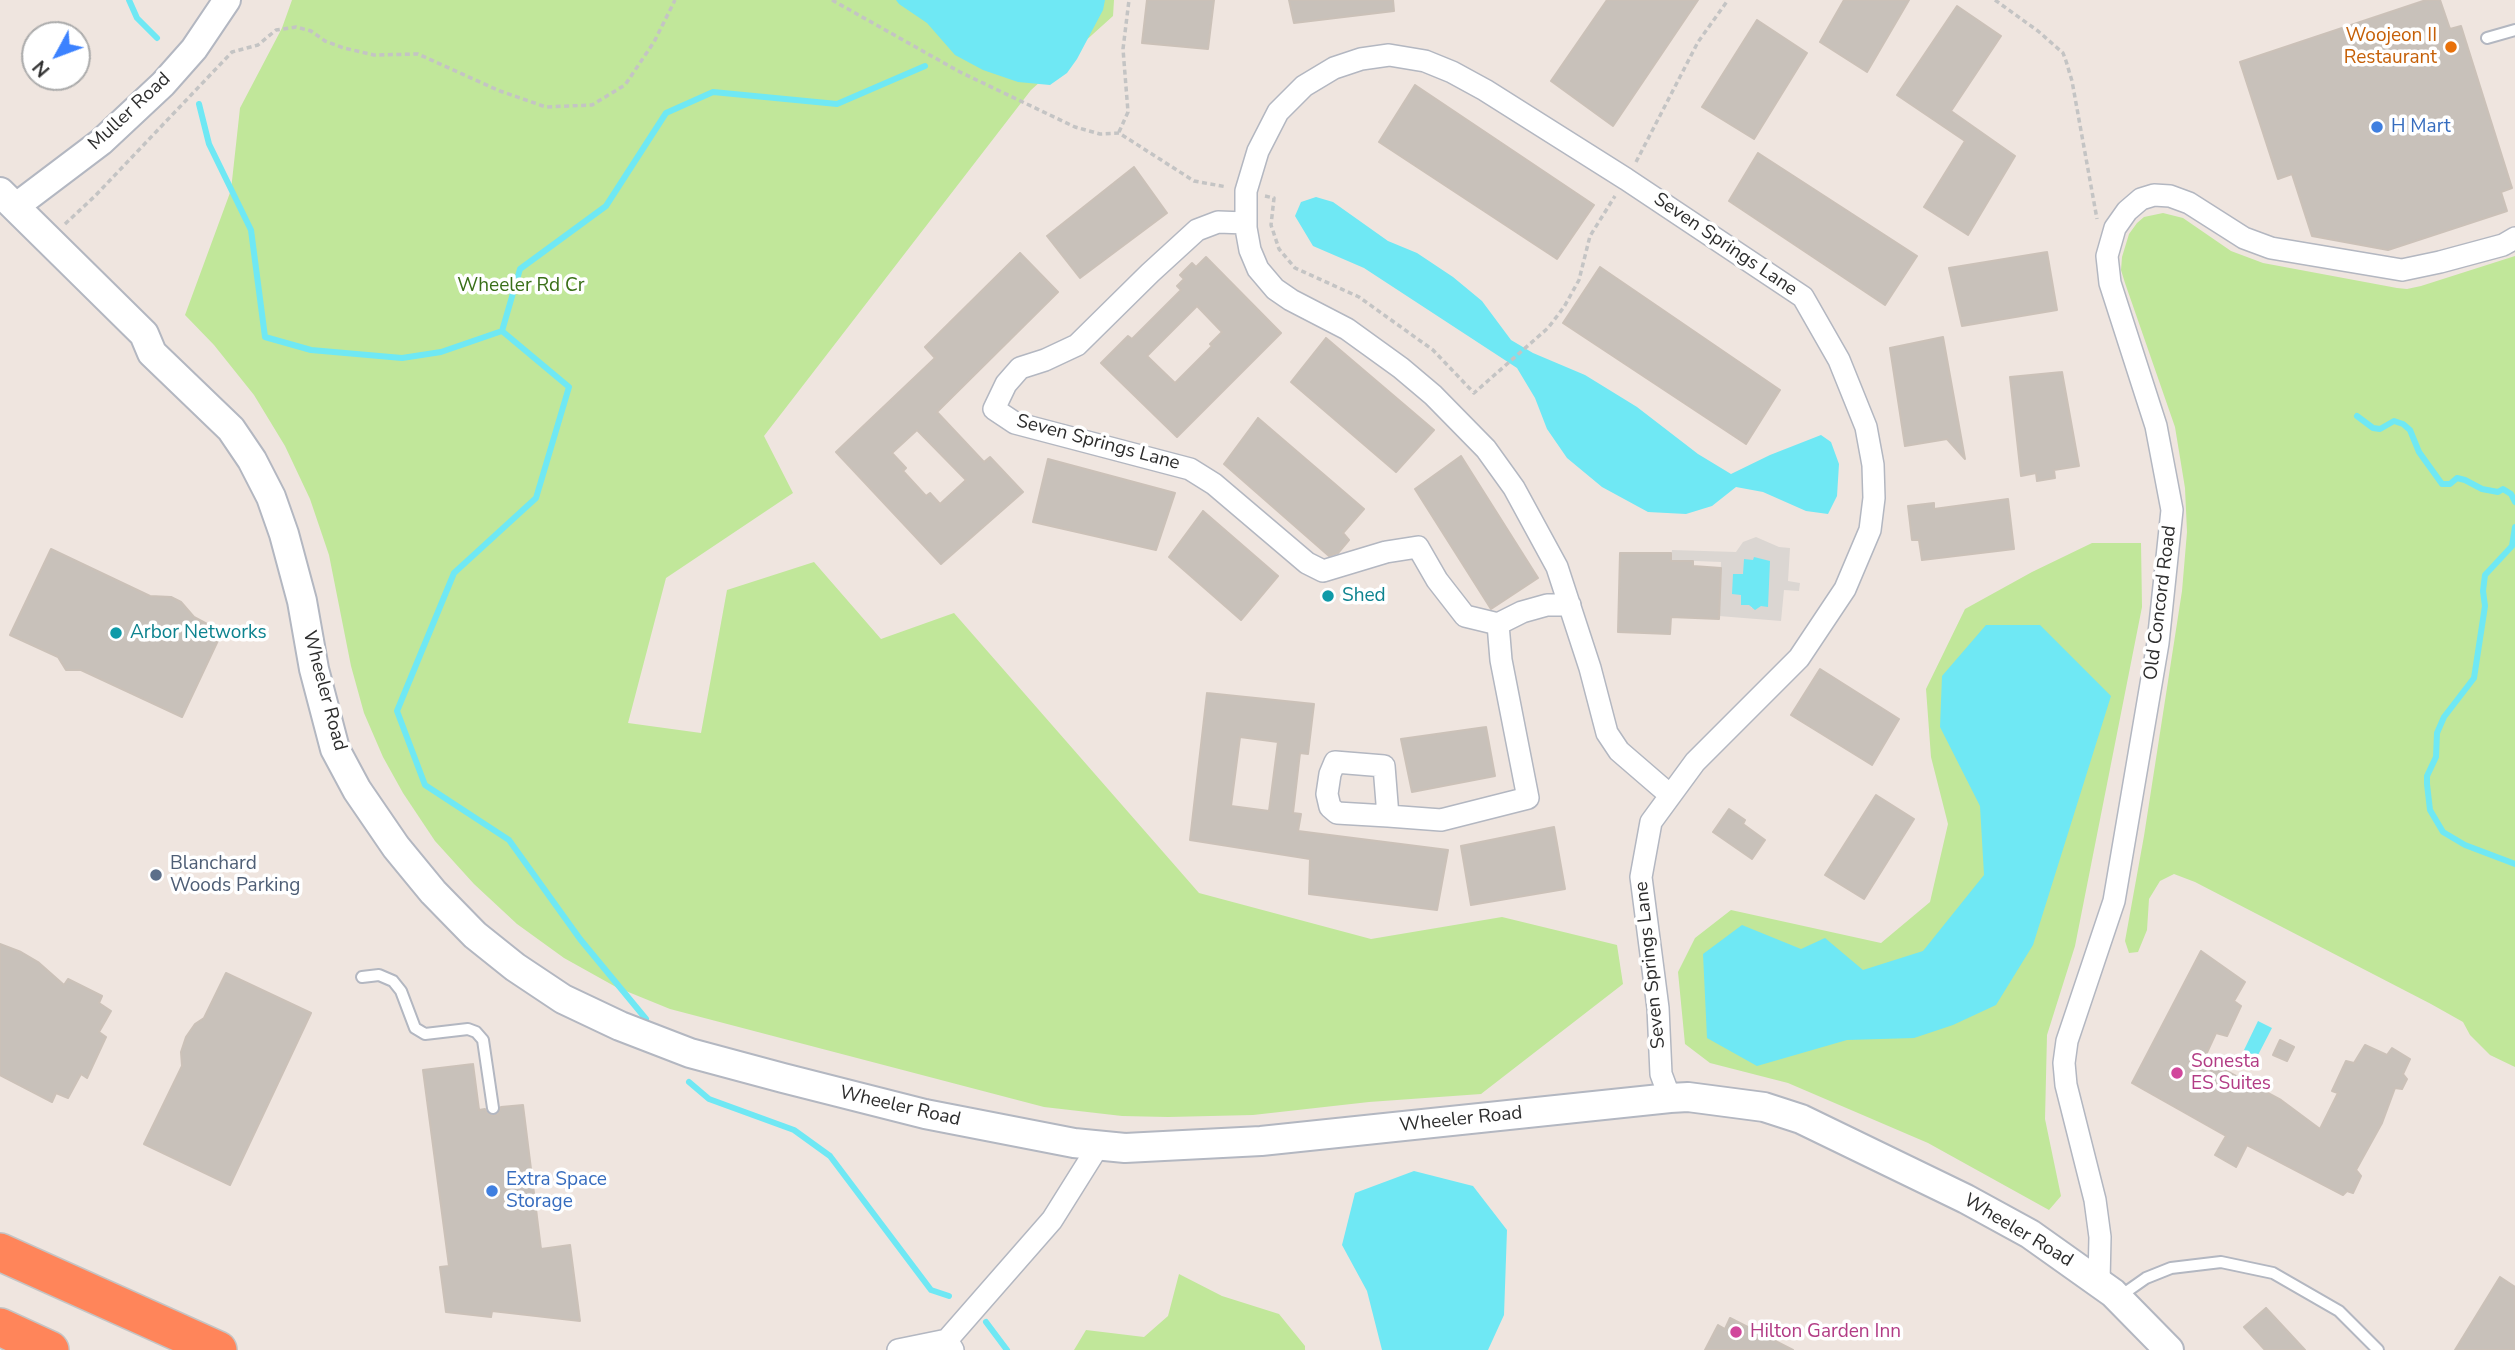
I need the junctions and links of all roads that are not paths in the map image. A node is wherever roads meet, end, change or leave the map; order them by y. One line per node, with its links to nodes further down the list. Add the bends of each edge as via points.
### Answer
1 (227, 0): 4 (street, Muller Road, via 163,84 101,142)
2 (2515, 30): 3 (lane)
3 (2487, 38)
4 (15, 198): 14 (main road, Wheeler Road, via 144,334 152,353 230,429 252,460 284,534 335,749 390,840 475,935 564,999 690,1053 925,1114)
5 (1246, 223): 7 (street, Seven Springs Lane, via 1258,269 1275,289 1347,329 1401,368 1486,449 1537,528); 8 (street, Seven Springs Lane, via 1218,222 1197,230 1077,345 1020,368 994,409 1015,423 1190,469 1323,571 1418,547 1465,616); 9 (street, Seven Springs Lane, via 1251,169 1278,111 1304,86 1334,68 1389,55 1425,61 1485,90 1803,297 1839,360 1866,428 1873,465 1870,530 1845,589 1799,658 1695,762)
6 (2515, 238): 16 (street, Old Concord Road, via 2402,270 2271,248 2244,238 2183,200 2154,195 2140,199 2115,228 2107,256 2110,283 2156,426 2172,510 2158,643 2114,901 2067,1041 2064,1063 2095,1200)
7 (1570, 605): 8 (street, via 1547,605); 9 (street, Seven Springs Lane, via 1607,733 1619,751)
8 (1498, 624): 10 (street, via 1528,798 1441,820)
9 (1670, 795): 12 (street, Seven Springs Lane, via 1651,822 1641,877 1658,1008 1661,1074)
10 (1388, 816)
11 (362, 977): 13 (lane, via 379,975 393,981 415,1028 425,1034 476,1032 483,1040)
12 (1670, 1098): 14 (main road, Wheeler Road, via 1261,1141 1125,1148); 16 (main road, Wheeler Road, via 1764,1107 1801,1119 2030,1234)
13 (493, 1108)
14 (1099, 1145): 18 (street, via 1052,1220)
15 (0, 1252): 20 (highway)
16 (2108, 1290): 22 (main road, Wheeler Road); 23 (lane, via 2171,1268 2221,1262 2273,1273 2339,1311)
17 (0, 1327): 19 (highway)
18 (950, 1345): 21 (street)
19 (50, 1350)
20 (218, 1350)
21 (898, 1350)
22 (2169, 1350)
23 (2378, 1350)

